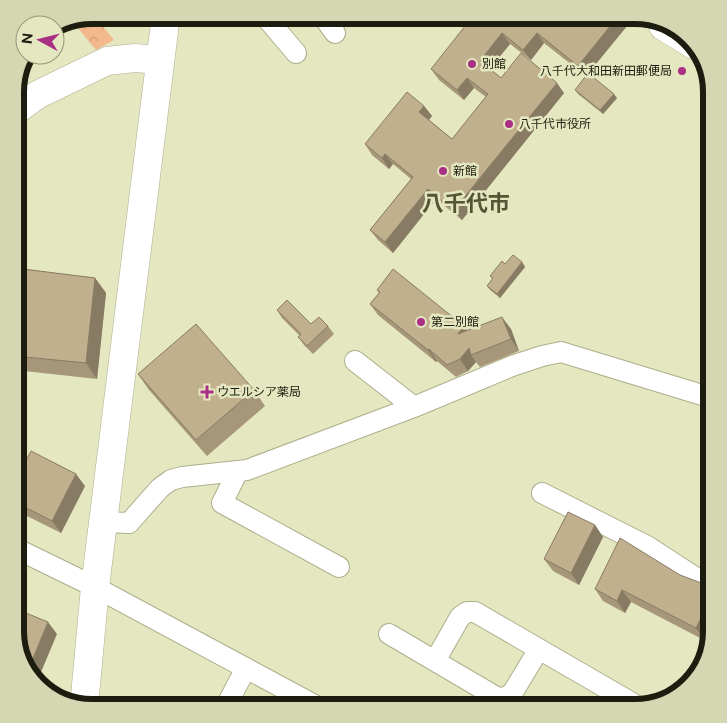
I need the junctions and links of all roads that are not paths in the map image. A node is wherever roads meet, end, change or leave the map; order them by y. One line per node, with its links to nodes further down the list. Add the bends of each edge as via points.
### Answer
1 (165, 24): 6 (street)
2 (272, 24): 5 (street)
3 (328, 24): 4 (street)
4 (335, 33)
5 (296, 53)
6 (160, 60): 7 (street, via 107,61); 13 (street)
7 (24, 104)
8 (355, 361): 10 (street)
9 (703, 395): 10 (street, via 561,352 512,366)
10 (414, 407): 11 (street, via 282,458)
11 (238, 471): 13 (street, via 170,480 129,523); 15 (street, via 222,503)
12 (542, 493): 16 (street, via 647,546)
13 (103, 522): 17 (street)
14 (24, 552): 17 (street)
15 (339, 567)
16 (703, 580)
17 (94, 587): 21 (street); 22 (street)
18 (389, 634): 20 (street)
19 (539, 649): 20 (street, via 475,612 467,612 460,616); 20 (street, via 508,697 498,698); 25 (street)
20 (435, 660)
21 (246, 668): 23 (street); 24 (street)
22 (85, 699)
23 (230, 699)
24 (303, 699)
25 (625, 699)

